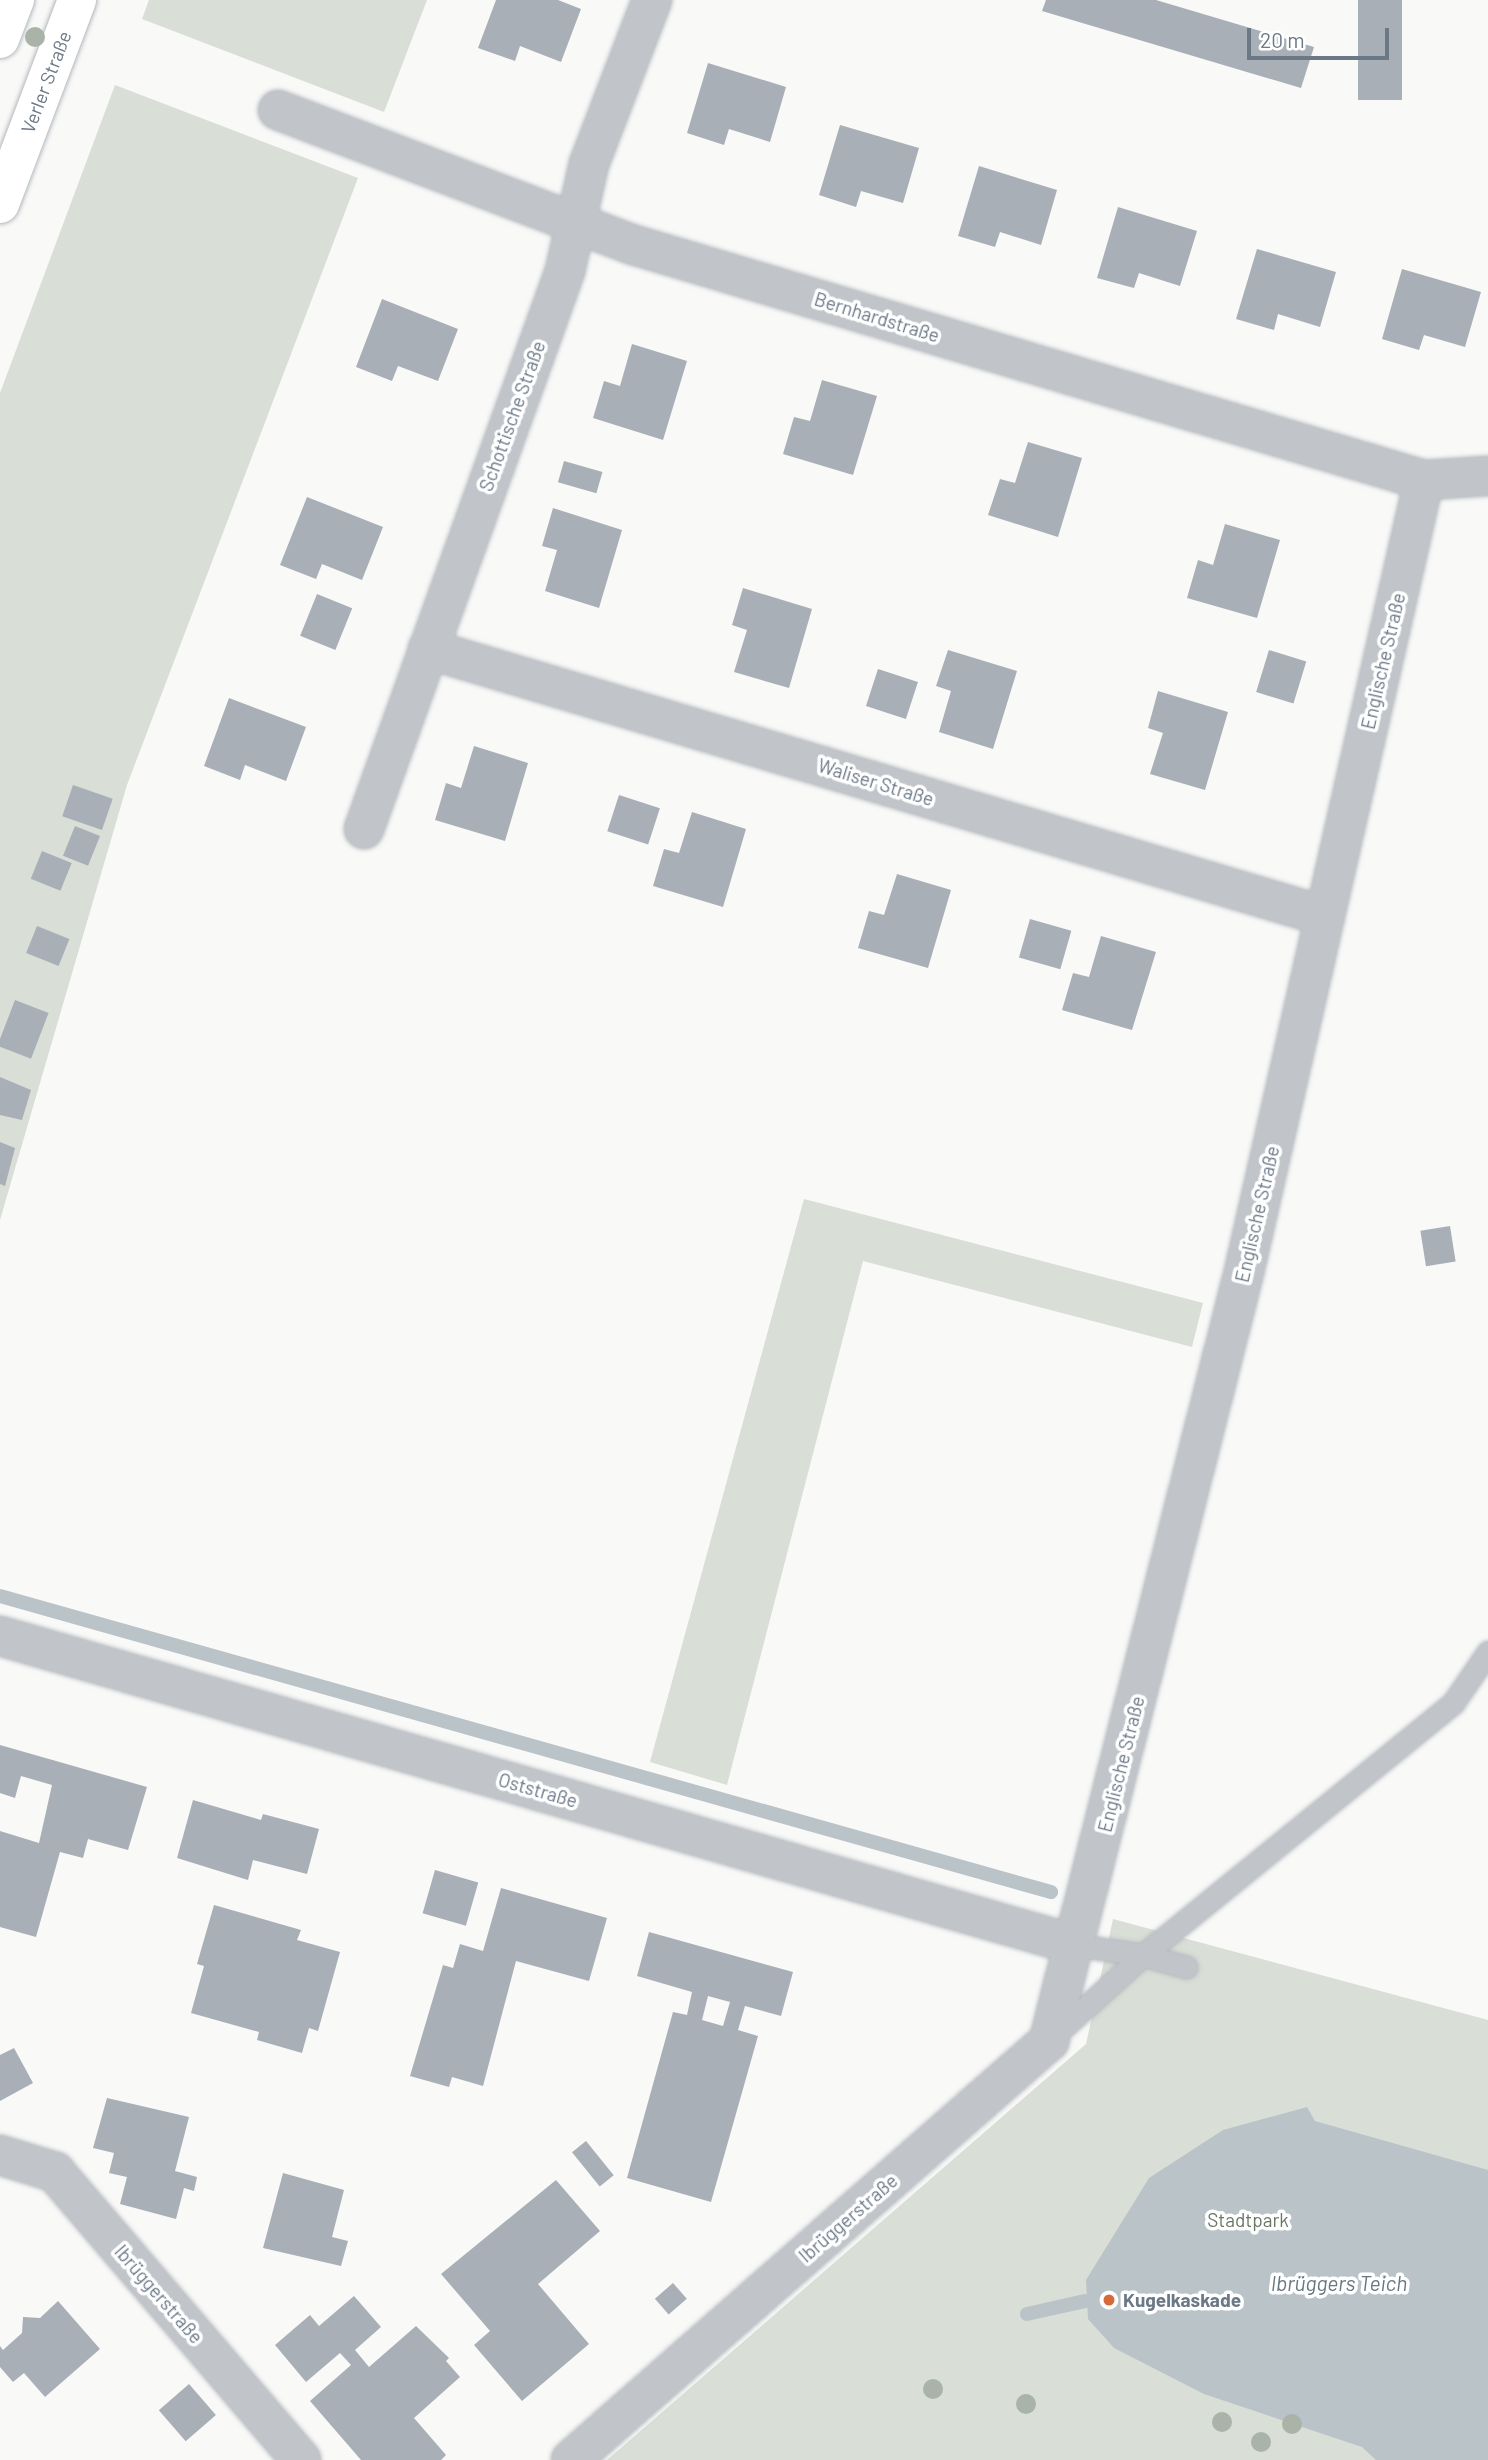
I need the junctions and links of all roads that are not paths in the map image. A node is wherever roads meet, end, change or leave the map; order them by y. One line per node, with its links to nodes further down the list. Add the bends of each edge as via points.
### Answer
1 (15, 0): 4 (main road)
2 (77, 0): 6 (main road, Verler Straße)
3 (652, 0): 7 (street, Schottische Straße, via 589,164)
4 (0, 39)
5 (278, 110): 7 (street, Bernhardstraße)
6 (0, 204)
7 (575, 222): 9 (street, Bernhardstraße, via 634,245); 10 (street, Schottische Straße, via 565,271)
8 (1488, 476): 9 (street, Bernhardstraße)
9 (1424, 480): 12 (street, Englische Straße)
10 (428, 649): 11 (street, Schottische Straße); 12 (street, Waliser Straße)
11 (364, 829)
12 (1324, 916): 15 (street, Englische Straße, via 1244,1272)
13 (0, 1636): 15 (street, Oststraße)
14 (1488, 1652): 16 (lane, via 1453,1703)
15 (1076, 1945): 16 (lane); 18 (street)
16 (1143, 1955): 17 (lane); 18 (lane)
17 (1186, 1968)
18 (1049, 2041): 21 (street, Ibrüggerstraße)
19 (0, 2155): 20 (street, Ibrüggerstraße, via 55,2172)
20 (301, 2460)
21 (571, 2460)

